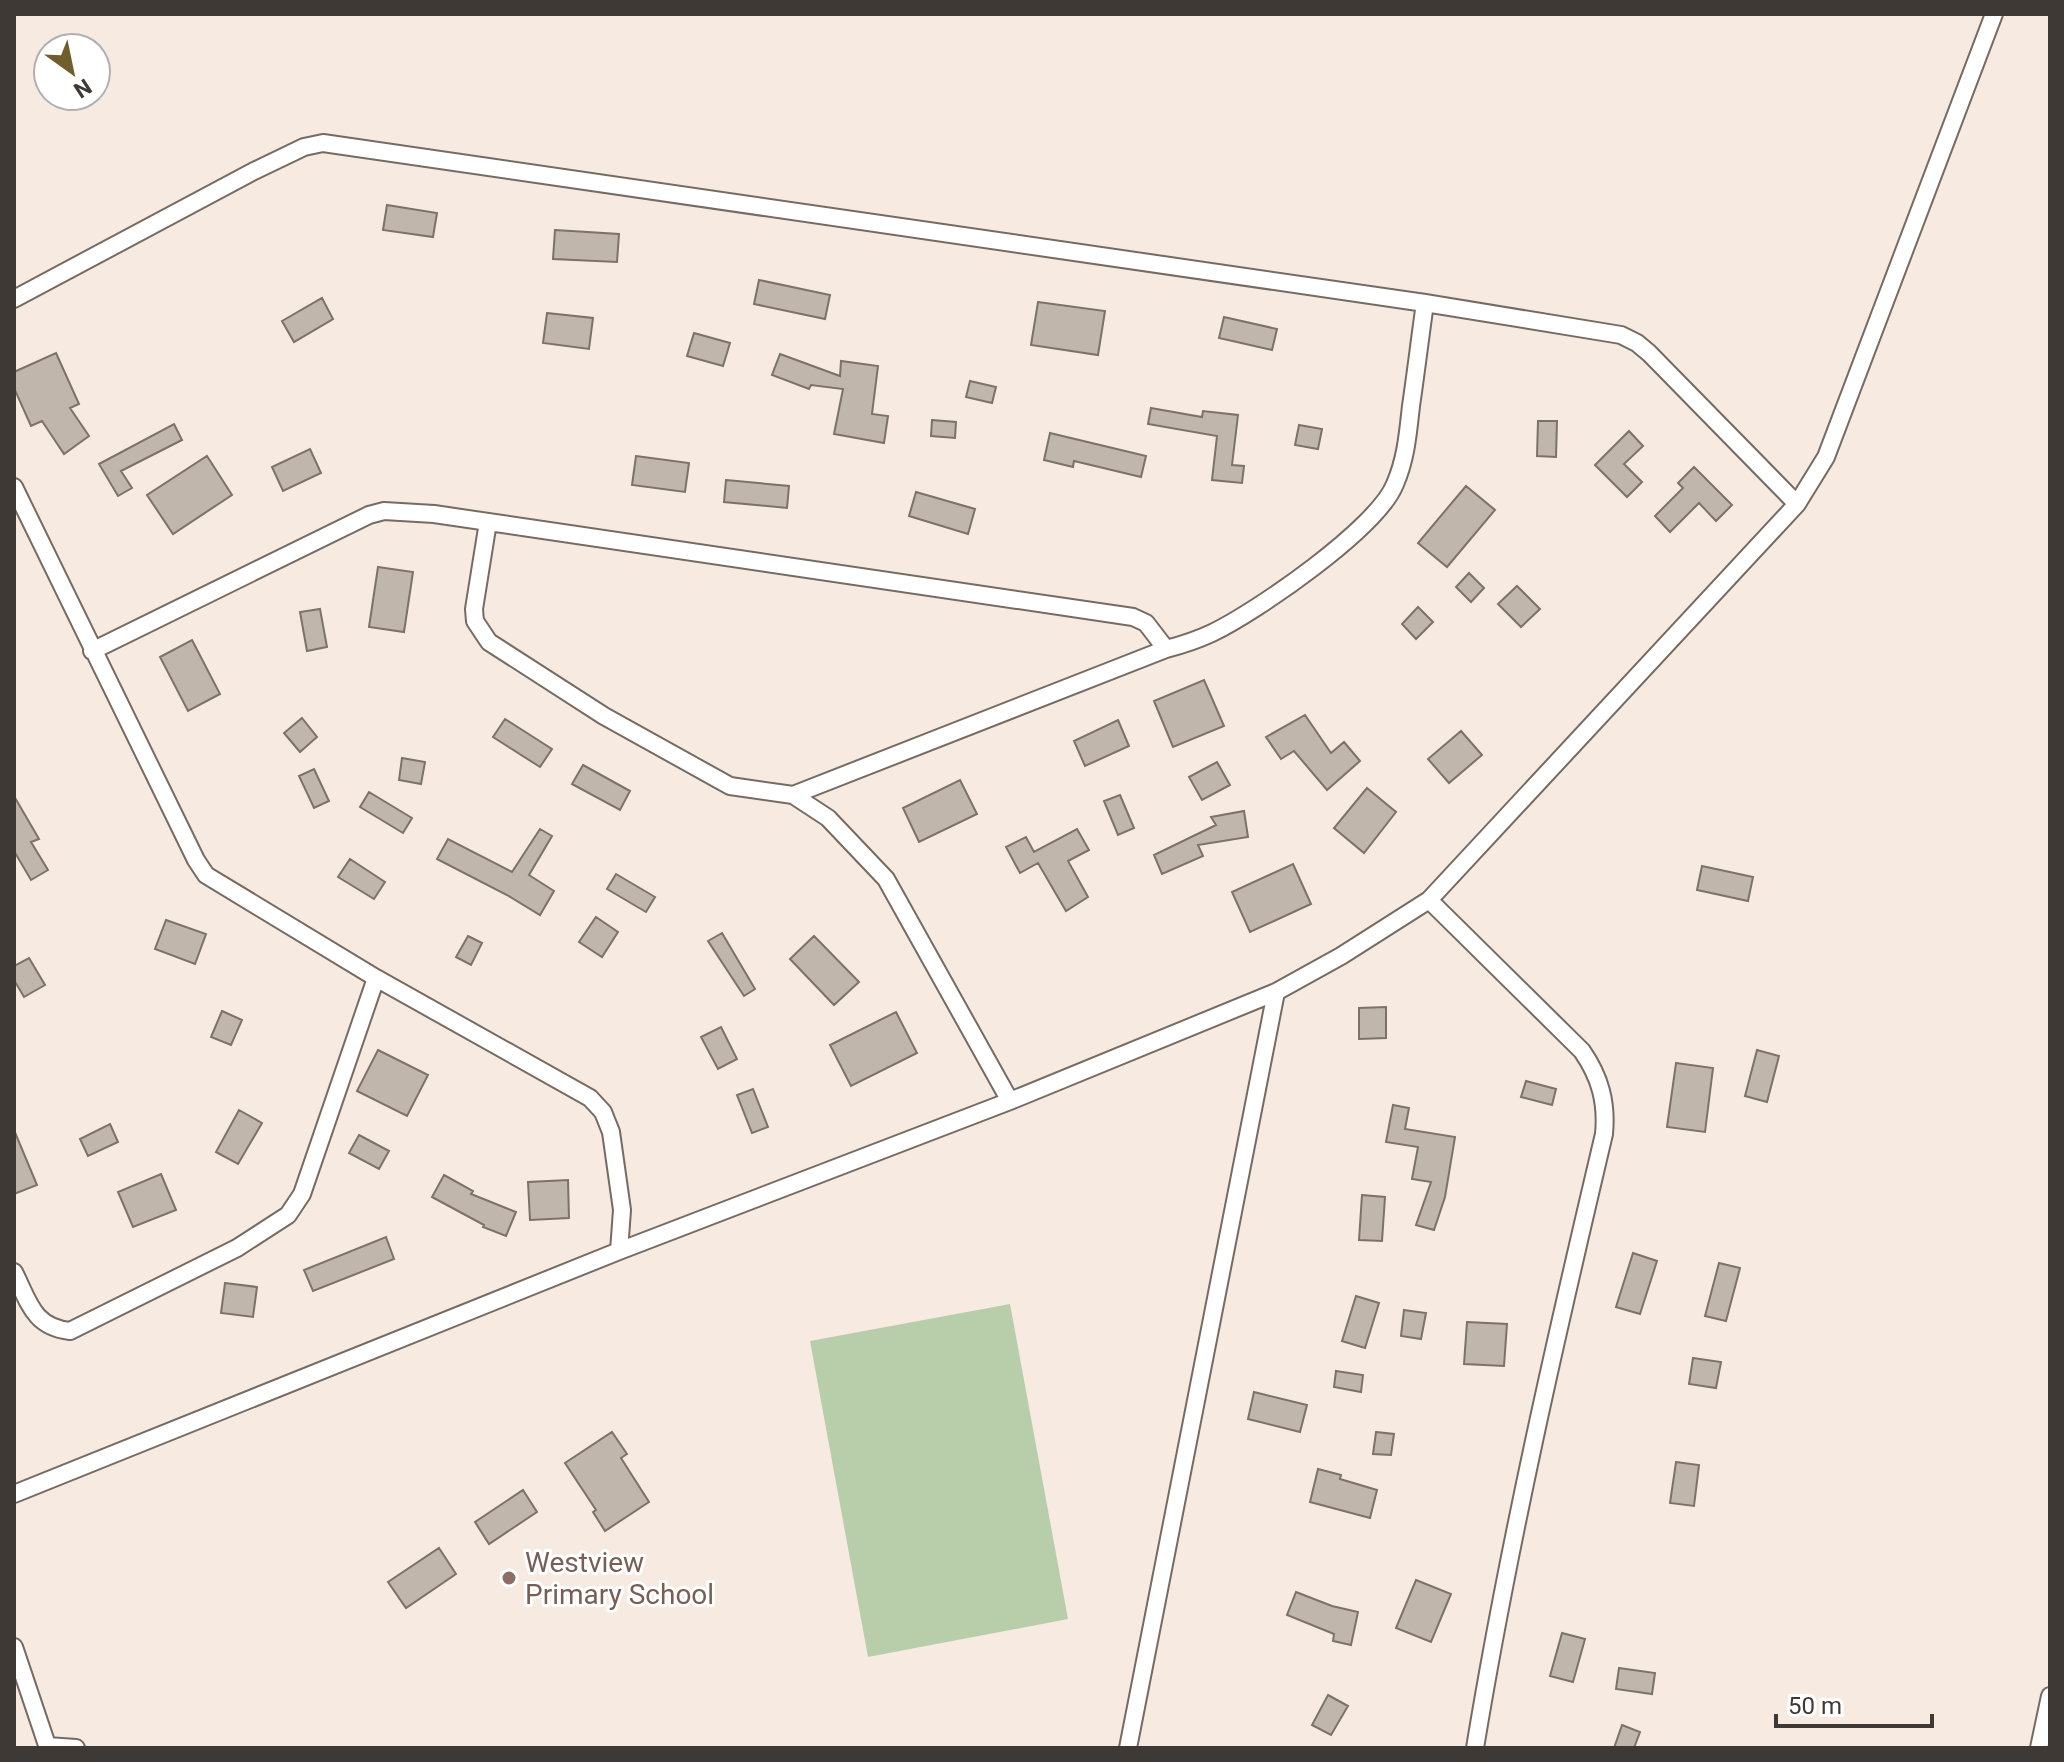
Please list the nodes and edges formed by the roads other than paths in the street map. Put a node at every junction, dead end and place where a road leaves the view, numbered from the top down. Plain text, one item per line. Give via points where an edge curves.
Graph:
1 (1994, 14) edge
2 (14, 299) edge
3 (1425, 303) junction
4 (14, 487) edge
5 (1797, 504) junction
6 (488, 522) junction
7 (1166, 649) junction
8 (92, 651) junction
9 (793, 795) junction
10 (1429, 900) junction
11 (376, 978) junction
12 (1276, 992) junction
13 (1010, 1101) junction
14 (619, 1251) junction
15 (14, 1272) edge
16 (14, 1494) edge
17 (14, 1647) edge
18 (2050, 1696) edge
19 (47, 1747) edge
20 (76, 1748) edge
21 (1128, 1748) edge
22 (1475, 1748) edge
23 (2039, 1748) edge

1 - 5 street via 1826,457
2 - 3 street via 263,166 323,143
3 - 5 street via 1621,335 1637,343
3 - 7 street via 1404,458 1382,508 1301,576 1215,632
4 - 8 street
5 - 10 street
6 - 7 street via 1133,617 1146,623
6 - 8 street via 407,511 369,515
6 - 9 street via 474,609 475,621 489,642 604,716 730,786
7 - 9 street
8 - 11 street via 206,875
9 - 13 street via 828,818 886,879
10 - 12 street
10 - 22 street via 1582,1051 1596,1072 1606,1114
11 - 14 street via 590,1098 603,1112 611,1132 622,1210
11 - 15 street via 302,1194 288,1215 237,1248 70,1331 41,1323
12 - 13 street
12 - 21 street
13 - 14 street
14 - 16 street
17 - 19 street
18 - 23 street
19 - 20 street

